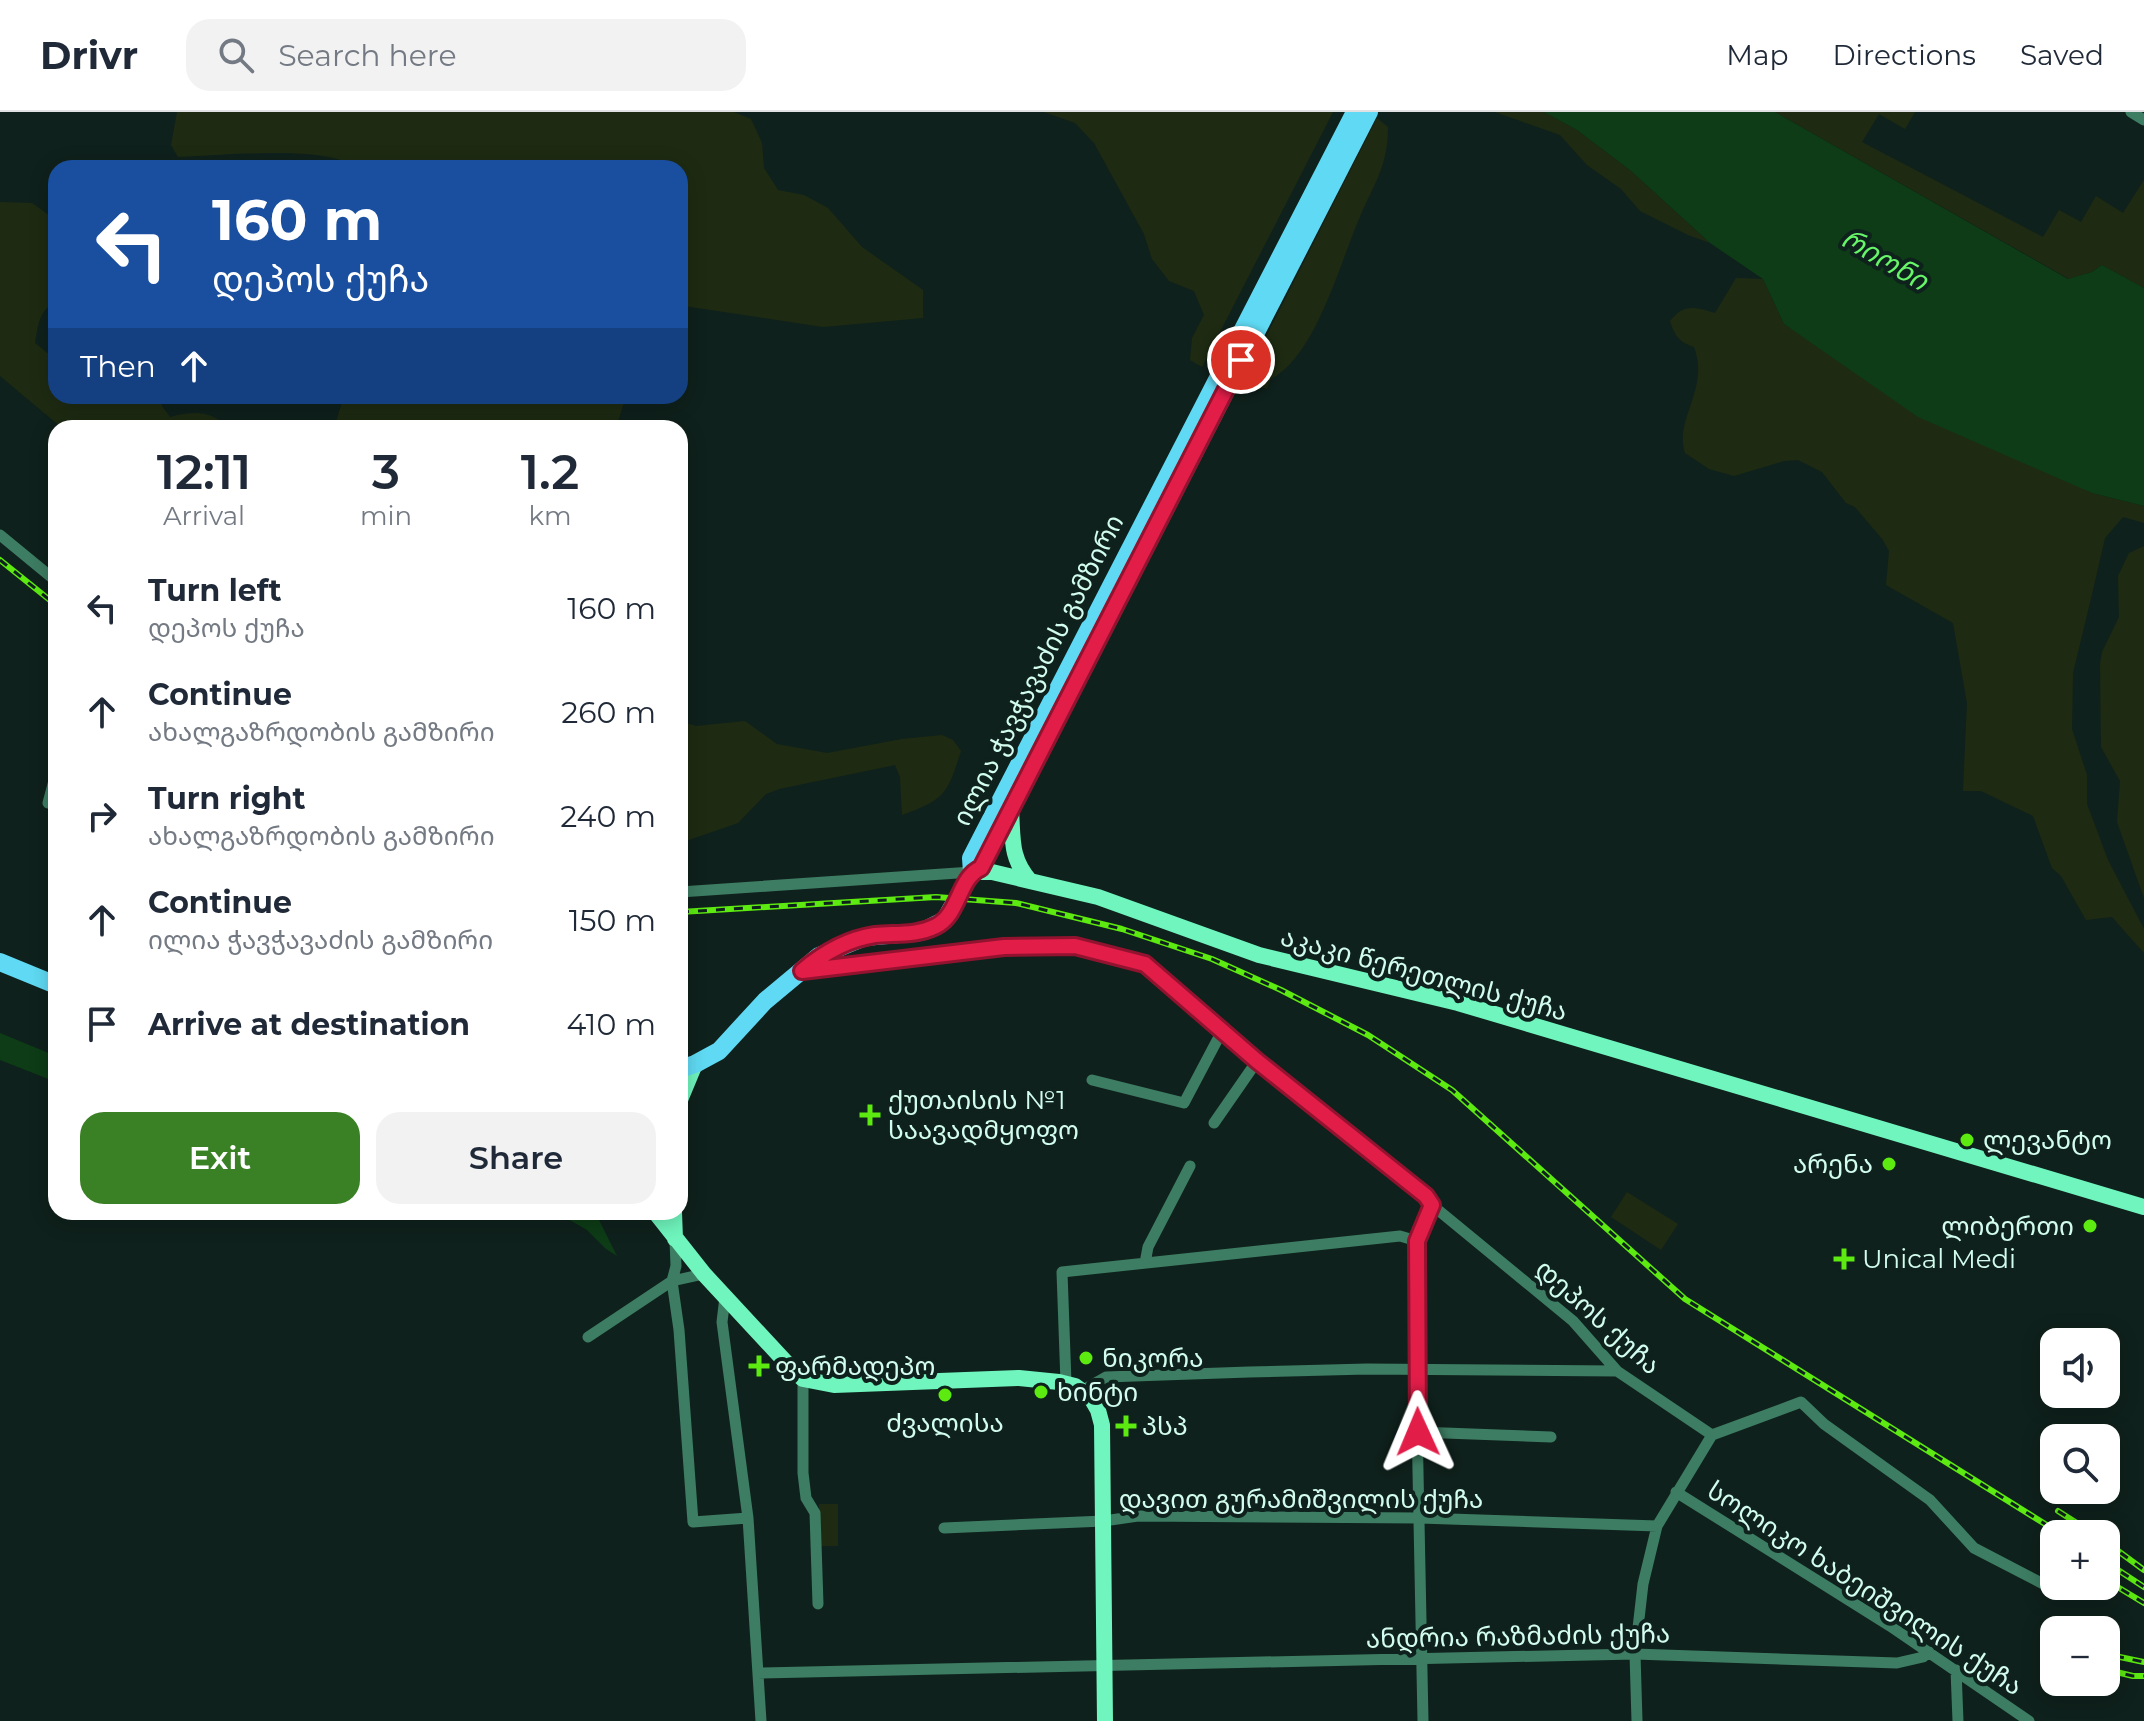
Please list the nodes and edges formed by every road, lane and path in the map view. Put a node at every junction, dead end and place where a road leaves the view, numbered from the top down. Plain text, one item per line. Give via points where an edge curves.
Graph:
1 (1355, 112) edge
2 (1369, 112) edge
3 (2131, 112) edge
4 (2144, 120) edge
5 (0, 535) edge
6 (48, 574) edge
7 (1049, 717) junction
8 (1011, 810) junction
9 (972, 872) junction
10 (1030, 881) junction
11 (688, 891) edge
12 (0, 962) edge
13 (802, 971) junction
14 (48, 982) edge
15 (1222, 1031) junction
16 (1257, 1061) junction
17 (688, 1066) edge
18 (1092, 1080) dead end
19 (1214, 1123) dead end
20 (1190, 1166) dead end
21 (1432, 1205) junction
22 (2144, 1207) edge
23 (661, 1220) edge
24 (674, 1220) edge
25 (675, 1240) junction
26 (1417, 1241) junction
27 (1145, 1263) junction
28 (704, 1274) junction
29 (672, 1281) junction
30 (725, 1297) junction
31 (588, 1337) dead end
32 (1416, 1371) junction
33 (1617, 1371) junction
34 (803, 1379) junction
35 (1066, 1383) junction
36 (1083, 1390) junction
37 (1418, 1432) junction
38 (1712, 1435) junction
39 (1551, 1437) dead end
40 (1676, 1492) junction
41 (748, 1518) junction
42 (1420, 1518) junction
43 (1104, 1521) junction
44 (1657, 1526) junction
45 (944, 1528) dead end
46 (2040, 1583) edge
47 (818, 1604) dead end
48 (1929, 1652) junction
49 (1635, 1654) junction
50 (1422, 1660) junction
51 (1105, 1665) junction
52 (1956, 1670) junction
53 (758, 1673) junction
54 (761, 1721) edge
55 (1105, 1721) edge
56 (1423, 1721) edge
57 (1637, 1721) edge
58 (1958, 1721) edge
59 (2029, 1721) edge

1 - 7 main road, ილია ჭავჭავაძის გამზირი
2 - 7 main road, ილია ჭავჭავაძის გამზირი
3 - 4 street
5 - 6 street
7 - 8 main road, ილია ჭავჭავაძის გამზირი
7 - 9 main road, ილია ჭავჭავაძის გამზირი via 971,858
8 - 9 main road, ილია ჭავჭავაძის გამზირი via 981,868
8 - 10 main road via 1014,855
9 - 10 main road, აკაკი წერეთლის ქუჩა
9 - 11 street, აკაკი წერეთლის ქუჩა
9 - 13 main road via 951,914 939,924 921,932 865,937 819,956
10 - 22 main road, აკაკი წერეთლის ქუჩა via 1098,897 1259,955 1458,1003
12 - 14 main road
13 - 15 street, დეპოს ქუჩა via 1004,947 1075,946 1145,964
13 - 17 main road via 765,1001 719,1051
15 - 16 street, დეპოს ქუჩა
15 - 18 street via 1184,1103
16 - 19 street
16 - 21 street, დეპოს ქუჩა
20 - 27 street via 1148,1247
21 - 26 street
21 - 33 street, დეპოს ქუჩა via 1573,1321
23 - 25 main road
24 - 25 main road
25 - 28 main road
25 - 29 street
26 - 27 street via 1400,1236
26 - 32 street
27 - 35 street via 1062,1272
28 - 29 street
28 - 30 main road
29 - 31 street
29 - 41 street via 693,1522
30 - 34 main road
30 - 41 street via 722,1322
32 - 33 street
32 - 36 street via 1106,1377
32 - 37 street
33 - 38 street, დეპოს ქუჩა
34 - 35 main road via 834,1385 1019,1378
34 - 47 street via 803,1473 806,1498 815,1513
35 - 36 main road
36 - 43 main road via 1102,1425
37 - 39 street
37 - 42 street
38 - 40 street
38 - 46 street via 1801,1402 1930,1500 1974,1548
40 - 44 street
40 - 48 street, სოლიკო ხაბეიშვილის ქუჩა
41 - 53 street
42 - 43 street, დავით გურამიშვილის ქუჩა via 1138,1516
42 - 44 street, დავით გურამიშვილის ქუჩა
42 - 50 street
43 - 45 street, დავით გურამიშვილის ქუჩა
43 - 51 main road
44 - 49 street
48 - 49 street, ანდრია რაზმაძის ქუჩა via 1897,1663
48 - 52 street, სოლიკო ხაბეიშვილის ქუჩა
49 - 50 street, ანდრია რაზმაძის ქუჩა
49 - 57 street
50 - 51 street, ანდრია რაზმაძის ქუჩა
50 - 56 street
51 - 53 street, ანდრია რაზმაძის ქუჩა
51 - 55 main road
52 - 58 street
52 - 59 street, სოლიკო ხაბეიშვილის ქუჩა
53 - 54 street

